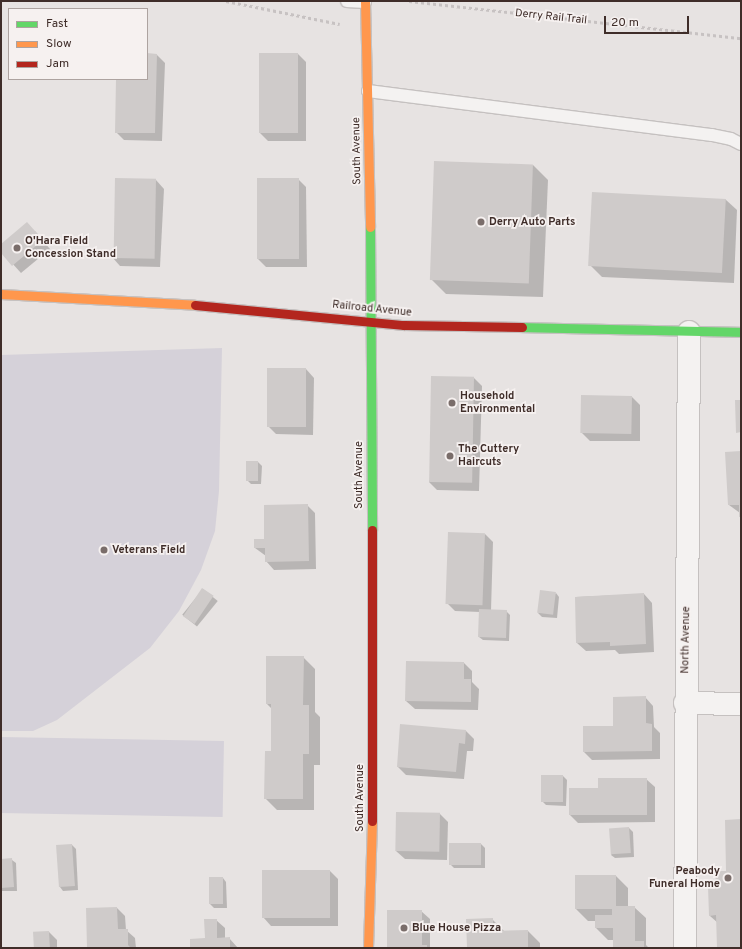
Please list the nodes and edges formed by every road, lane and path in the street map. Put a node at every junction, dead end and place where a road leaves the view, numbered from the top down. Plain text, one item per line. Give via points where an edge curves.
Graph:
1 (226, 1) edge
2 (347, 1) edge
3 (365, 1) edge
4 (408, 1) edge
5 (344, 25) dead end
6 (741, 38) edge
7 (368, 91) junction
8 (741, 144) edge
9 (1, 294) edge
10 (372, 321) junction
11 (689, 332) junction
12 (741, 332) edge
13 (685, 703) junction
14 (741, 704) edge
15 (368, 948) edge
16 (685, 948) edge

1 - 5 path
2 - 3 lane
3 - 7 street, South Avenue
4 - 6 path, Derry Rail Trail
7 - 8 lane via 712,135
7 - 10 street, South Avenue
9 - 10 street, Railroad Avenue via 199,305
10 - 11 street, Railroad Avenue via 404,325
10 - 15 street, South Avenue via 372,830
11 - 12 street, Railroad Avenue
11 - 13 street, North Avenue
13 - 14 street
13 - 16 street, North Avenue

